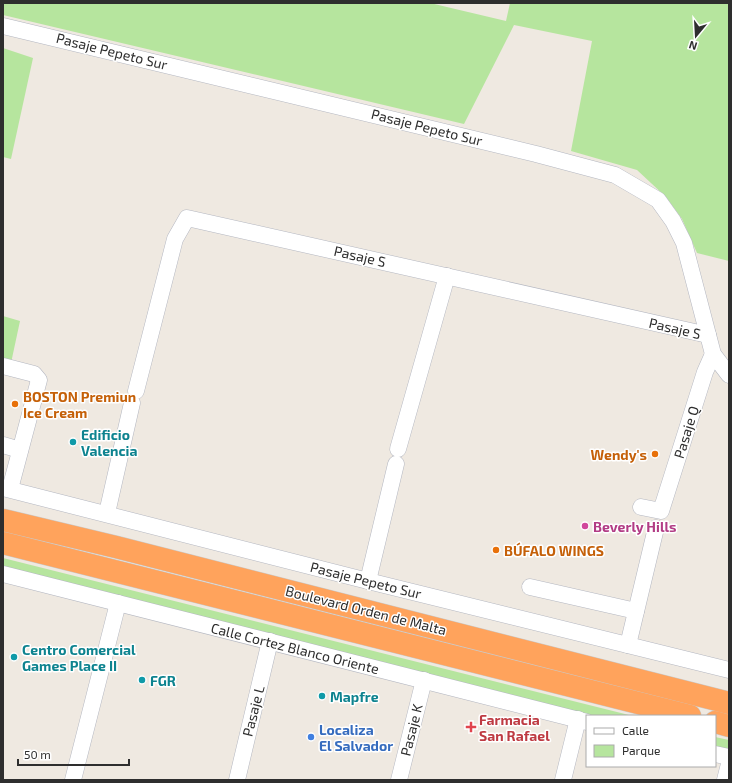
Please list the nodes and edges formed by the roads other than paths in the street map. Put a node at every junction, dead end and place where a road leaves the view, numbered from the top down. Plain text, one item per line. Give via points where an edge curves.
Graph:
1 (3, 26) edge
2 (447, 276) junction
3 (708, 335) junction
4 (713, 354) junction
5 (3, 366) edge
6 (729, 375) edge
7 (3, 445) edge
8 (20, 450) junction
9 (6, 489) edge
10 (641, 507) dead end
11 (107, 513) junction
12 (3, 520) edge
13 (656, 528) dead end
14 (3, 543) edge
15 (3, 574) edge
16 (368, 581) junction
17 (530, 587) dead end
18 (118, 603) junction
19 (636, 611) junction
20 (270, 641) junction
21 (628, 645) junction
22 (729, 670) edge
23 (424, 680) junction
24 (729, 703) edge
25 (686, 715) edge
26 (582, 720) edge
27 (716, 722) edge
28 (729, 726) edge
29 (716, 754) edge
30 (729, 757) edge
31 (729, 764) edge
32 (73, 780) edge
33 (236, 780) edge
34 (399, 780) edge
35 (563, 780) edge
36 (725, 780) edge

1 - 3 street, Pasaje Pepeto Sur via 615,175 658,200 673,222 684,243
2 - 3 street, Pasaje S
2 - 11 street, Pasaje S via 187,218 175,239
2 - 16 street via 397,456
3 - 4 street, Pasaje Pepeto Sur
4 - 6 street, Pasaje Pepeto Sur
4 - 10 street, Pasaje Q via 705,372 667,512
5 - 8 street via 34,374 39,380
7 - 8 street
8 - 9 street
9 - 11 street, Pasaje Pepeto Sur
11 - 16 street, Pasaje Pepeto Sur
12 - 24 highway, Boulevard Orden de Malta
13 - 19 street
14 - 25 highway, Boulevard Orden de Malta
15 - 18 street, Calle Cortez Blanco Oriente
16 - 21 street, Pasaje Pepeto Sur
17 - 19 street
18 - 20 street, Calle Cortez Blanco Oriente
18 - 32 street
19 - 21 street
20 - 23 street, Calle Cortez Blanco Oriente
20 - 33 street, Pasaje L
21 - 22 street, Pasaje Pepeto Sur
23 - 26 street, Calle Cortez Blanco Oriente
23 - 34 street, Pasaje K
26 - 35 street
27 - 28 highway
29 - 30 street
31 - 36 street

